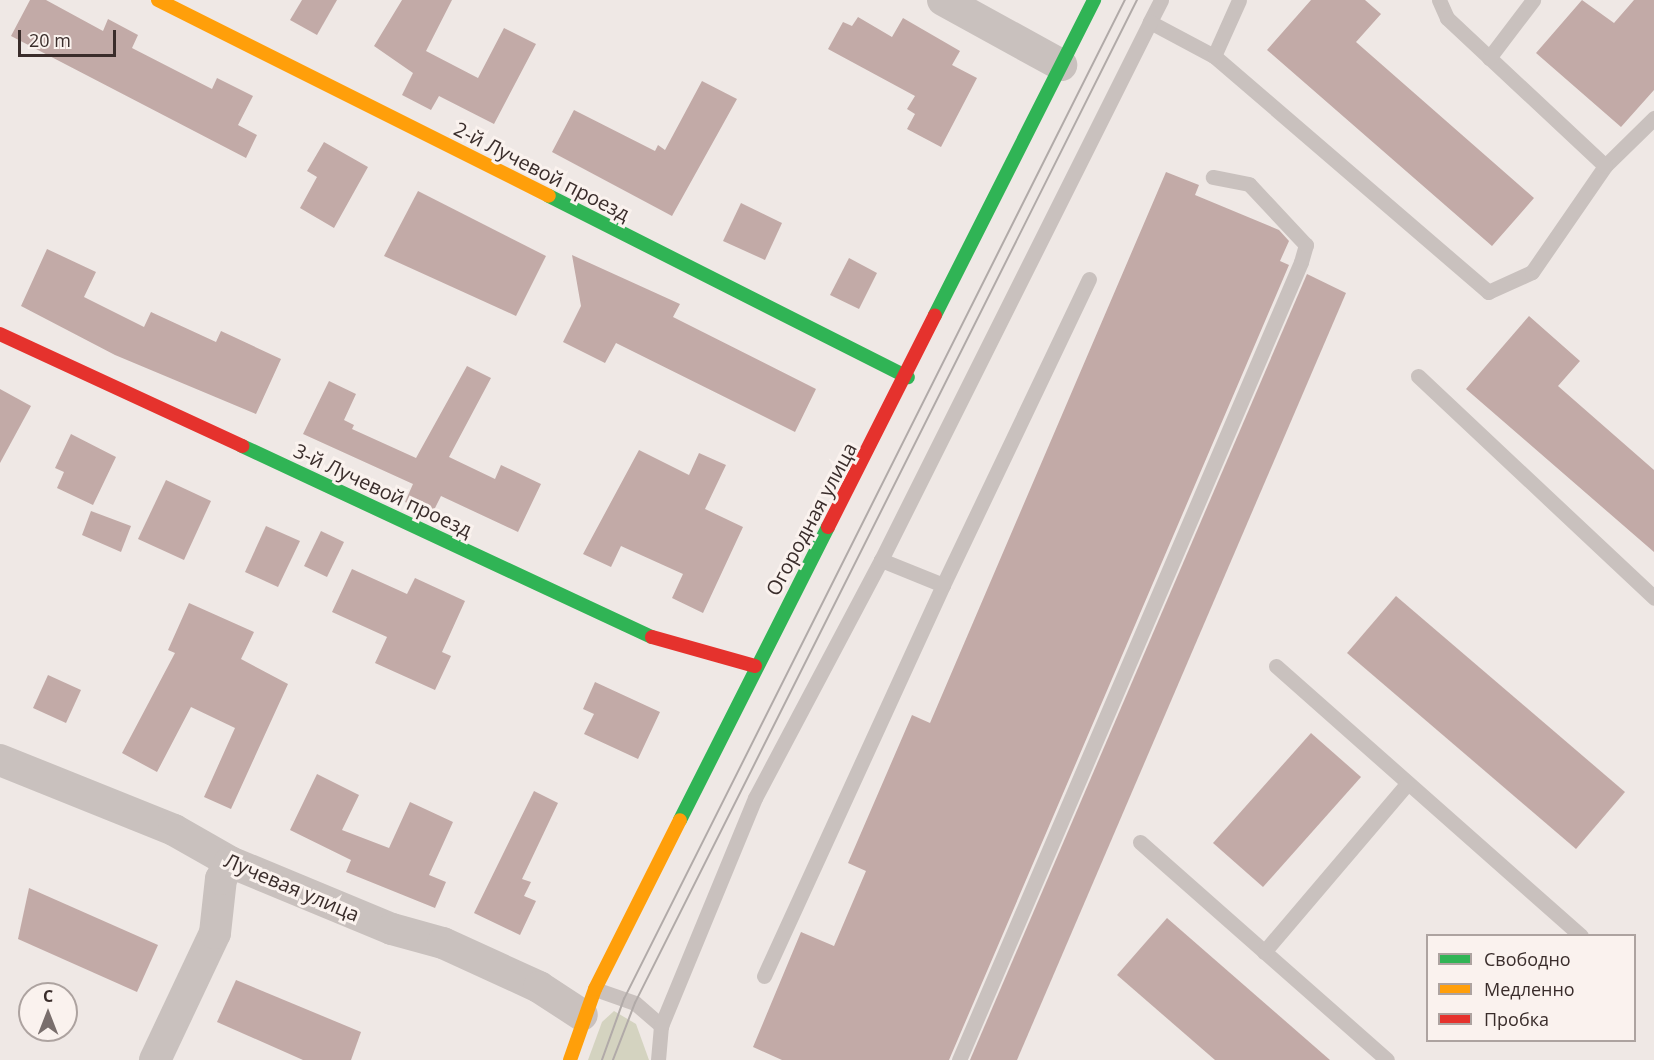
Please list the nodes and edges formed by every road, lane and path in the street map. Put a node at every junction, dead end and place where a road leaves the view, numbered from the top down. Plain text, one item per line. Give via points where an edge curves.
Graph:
1 (158, 0) edge
2 (943, 0) edge
3 (1094, 0) edge
4 (1161, 0) edge
5 (1239, 0) edge
6 (1439, 0) edge
7 (1533, 0) edge
8 (1150, 22) junction
9 (1214, 56) junction
10 (1489, 58) junction
11 (1061, 65) junction
12 (1654, 118) edge
13 (1605, 166) junction
14 (1213, 177) dead end
15 (1089, 279) dead end
16 (0, 334) edge
17 (1418, 376) dead end
18 (908, 377) junction
19 (881, 560) junction
20 (943, 585) junction
21 (1654, 598) edge
22 (755, 666) junction
23 (1275, 666) dead end
24 (0, 760) edge
25 (1407, 784) junction
26 (1140, 842) dead end
27 (230, 862) junction
28 (1579, 934) edge
29 (1264, 952) junction
30 (764, 976) dead end
31 (589, 1002) junction
32 (661, 1026) junction
33 (155, 1060) edge
34 (570, 1060) edge
35 (659, 1060) edge
36 (959, 1060) edge
37 (1387, 1060) edge

1 - 18 street, 2-й Лучевой проезд
2 - 11 street
3 - 11 street, Огородная улица
4 - 8 lane
5 - 9 lane
6 - 10 lane via 1447,18
7 - 10 lane
8 - 9 lane
8 - 19 lane
9 - 13 lane via 1488,292 1532,272
10 - 13 lane
11 - 18 street, Огородная улица
12 - 13 lane
14 - 36 lane via 1249,184 1306,245
15 - 20 lane
16 - 22 street, 3-й Лучевой проезд via 661,640
17 - 21 lane
18 - 22 street, Огородная улица
19 - 20 lane
19 - 32 lane via 755,798
20 - 30 lane
22 - 31 street, Огородная улица
23 - 25 lane
24 - 27 street, Лучевая улица via 174,830
25 - 28 lane
25 - 29 lane
26 - 29 lane
27 - 31 street, Лучевая улица via 392,929 443,943 539,987
27 - 33 street via 221,879 215,933
29 - 37 lane
31 - 32 lane via 634,1003
31 - 34 street, Огородная улица
32 - 35 lane

